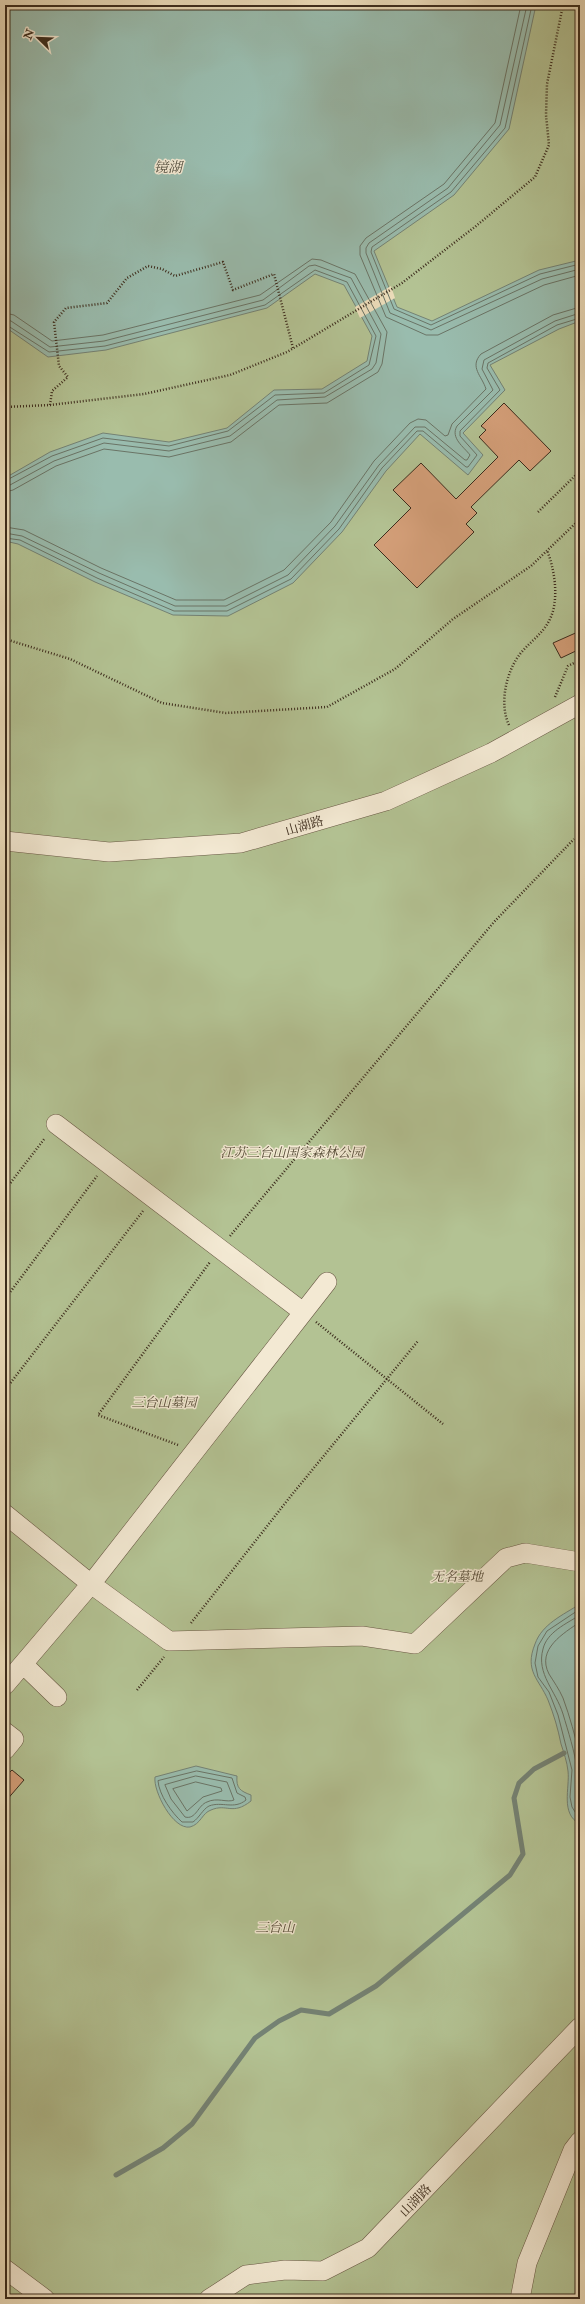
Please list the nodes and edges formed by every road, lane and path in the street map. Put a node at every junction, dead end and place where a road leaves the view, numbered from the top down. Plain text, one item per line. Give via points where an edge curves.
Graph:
1 (563, 5) edge
2 (293, 348) junction
3 (50, 406) junction
4 (5, 408) edge
5 (580, 471) edge
6 (538, 512) dead end
7 (580, 519) edge
8 (547, 550) junction
9 (5, 639) edge
10 (580, 660) edge
11 (580, 704) edge
12 (544, 724) junction
13 (515, 740) junction
14 (574, 839) dead end
15 (5, 841) edge
16 (56, 1124) joint
17 (107, 1162) junction
18 (5, 1190) edge
19 (153, 1197) junction
20 (220, 1249) junction
21 (327, 1282) dead end
22 (5, 1299) edge
23 (303, 1312) junction
24 (418, 1341) dead end
25 (387, 1379) junction
26 (5, 1390) edge
27 (443, 1424) dead end
28 (194, 1451) junction
29 (5, 1514) edge
30 (580, 1562) edge
31 (91, 1584) junction
32 (177, 1641) junction
33 (23, 1664) junction
34 (5, 1685) edge
35 (137, 1690) dead end
36 (57, 1697) dead end
37 (5, 1732) edge
38 (5, 1750) edge
39 (580, 2027) edge
40 (580, 2141) edge
41 (5, 2269) edge
42 (45, 2299) edge
43 (209, 2299) edge
44 (520, 2299) edge

1 - 2 path via 546,84 549,145 534,177 402,283
2 - 3 path via 230,375 144,394
2 - 3 path via 274,274 233,290 223,262 175,276 162,269 148,266 127,278 107,303 66,308 54,322 59,366 68,377 52,391
3 - 4 path
5 - 6 path
7 - 8 path
8 - 9 path via 531,566 453,619 395,669 328,707 226,713 162,703 70,659
8 - 13 path via 553,566 553,611 541,634 519,655 506,682 506,719
10 - 12 path via 568,666
11 - 12 street, 山湖路
12 - 13 street, 山湖路
13 - 15 street, 山湖路 via 386,801 241,843 109,852
14 - 20 path via 494,922
16 - 17 street
16 - 18 path
17 - 19 street
17 - 22 path
19 - 20 street
19 - 26 path
20 - 23 street
20 - 28 path via 98,1415
21 - 23 street
23 - 25 path
23 - 28 street
24 - 25 path
25 - 27 path
25 - 32 path
28 - 31 street
29 - 31 street
30 - 32 street via 525,1553 506,1558 415,1644 362,1636
31 - 32 street via 169,1642
31 - 33 street
32 - 35 path
33 - 34 street
33 - 36 street
37 - 38 street via 14,1739
39 - 43 street, 山湖路 via 368,2248 323,2270 285,2270 246,2275
40 - 44 street via 573,2150 527,2263
41 - 42 street

